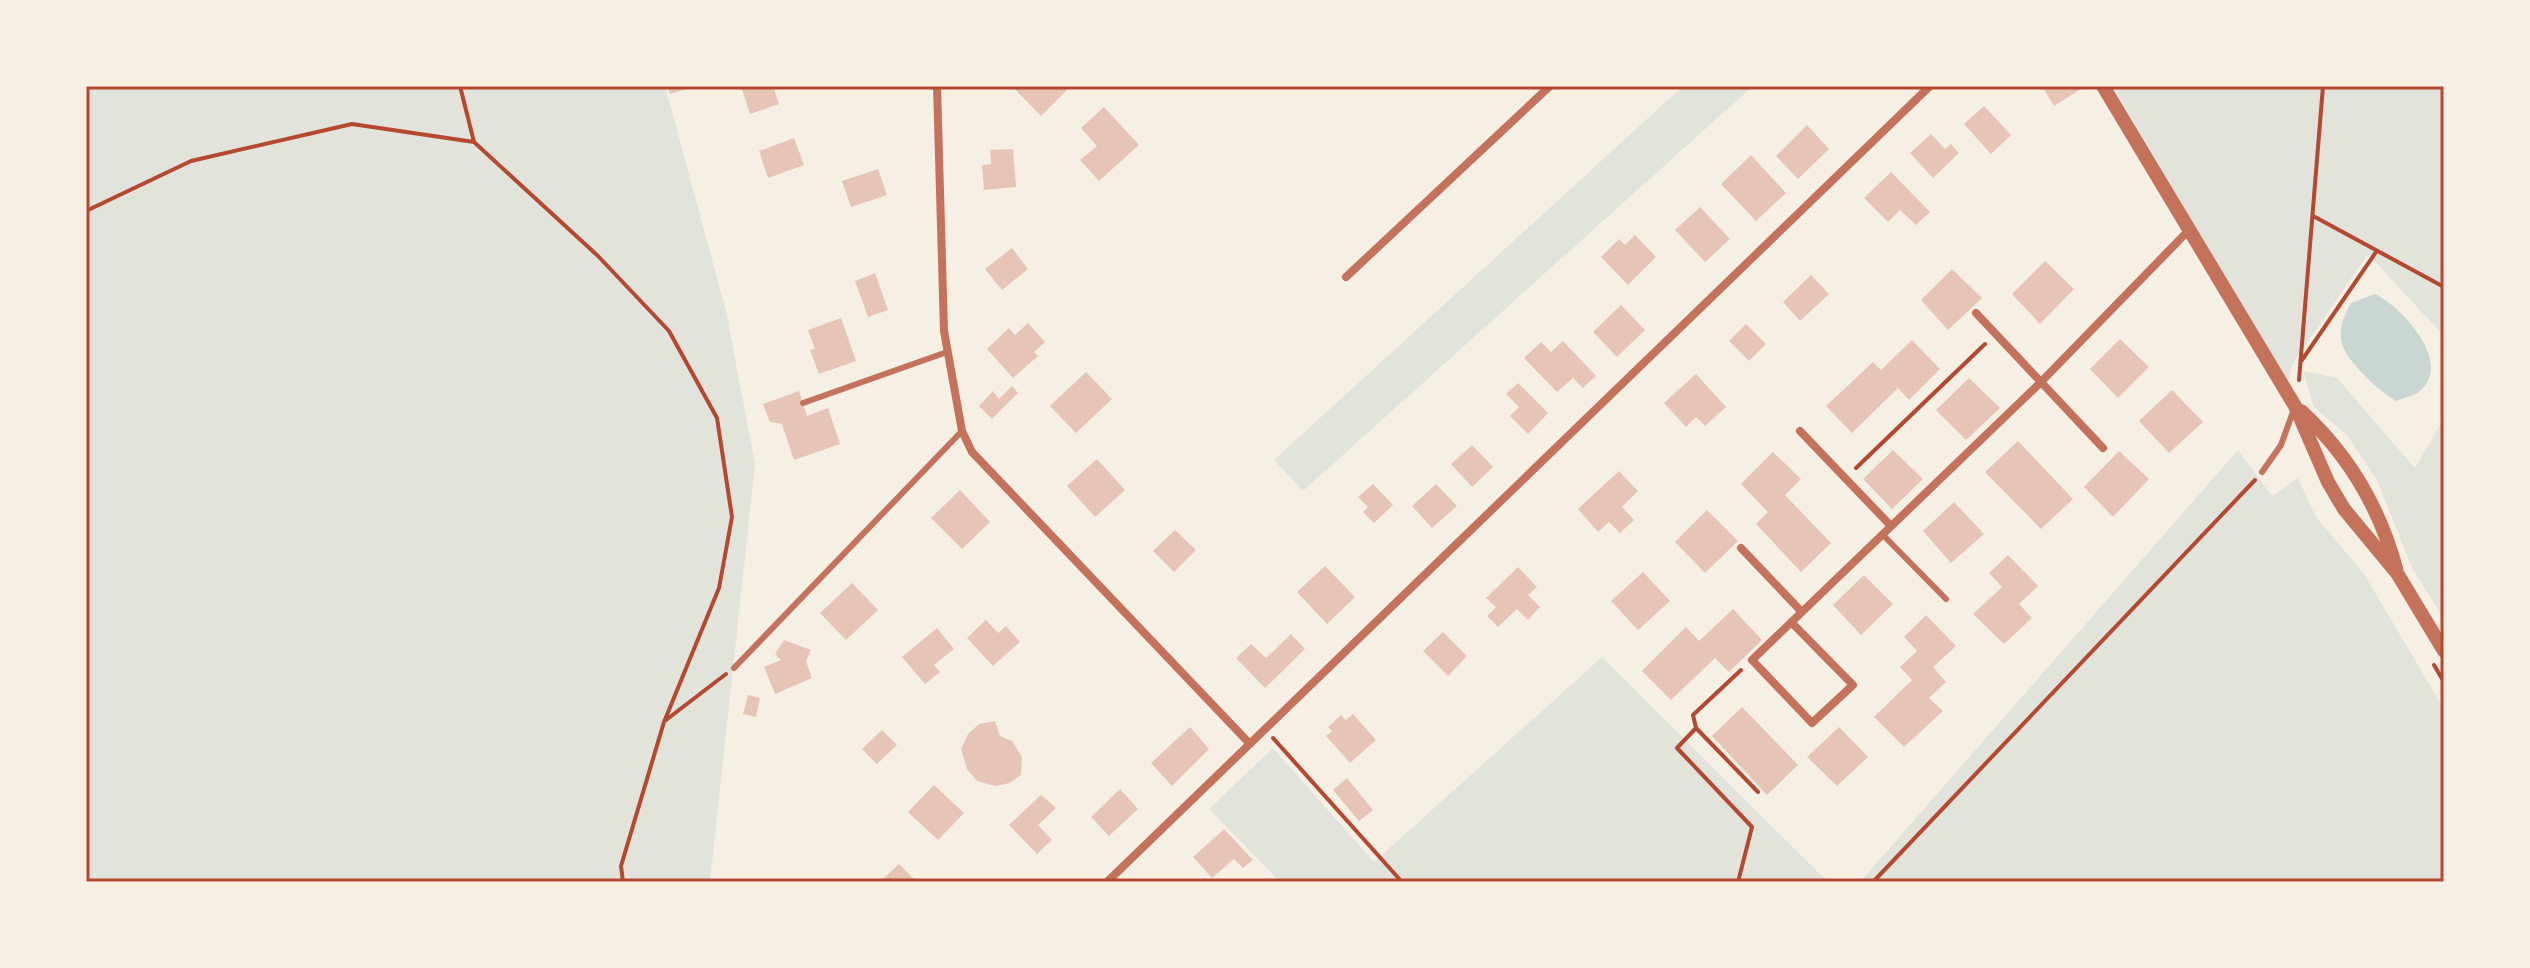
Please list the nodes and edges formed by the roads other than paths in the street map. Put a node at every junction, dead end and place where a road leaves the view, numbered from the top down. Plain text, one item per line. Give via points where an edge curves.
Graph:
1 (947, 86) edge
2 (1550, 86) edge
3 (1930, 86) edge
4 (2103, 86) edge
5 (938, 90) edge
6 (2189, 230) junction
7 (1346, 277) dead end
8 (1976, 313) dead end
9 (947, 352) junction
10 (2040, 383) junction
11 (803, 403) dead end
12 (2295, 406) junction
13 (962, 431) junction
14 (1800, 431) dead end
15 (2103, 448) dead end
16 (2262, 472) road end
17 (1891, 526) junction
18 (1882, 534) junction
19 (1741, 548) dead end
20 (2397, 573) junction
21 (1946, 599) dead end
22 (1800, 610) junction
23 (1791, 622) junction
24 (2444, 651) edge
25 (734, 668) road end
26 (1250, 744) junction
27 (1107, 882) edge

1 - 5 street
2 - 7 street
3 - 26 street
4 - 6 street
5 - 9 street
6 - 10 street
6 - 12 street
8 - 10 street
9 - 11 lane
9 - 13 street
10 - 15 street
10 - 17 street
12 - 16 lane via 2281,445
12 - 20 street via 2344,509
12 - 20 street via 2354,468 2388,538
13 - 25 lane
13 - 26 street via 972,452
14 - 17 street
17 - 18 street
18 - 21 lane
18 - 22 street
19 - 22 street
20 - 24 street
22 - 23 street
23 - 23 street via 1853,685 1812,723 1752,660
26 - 27 street

